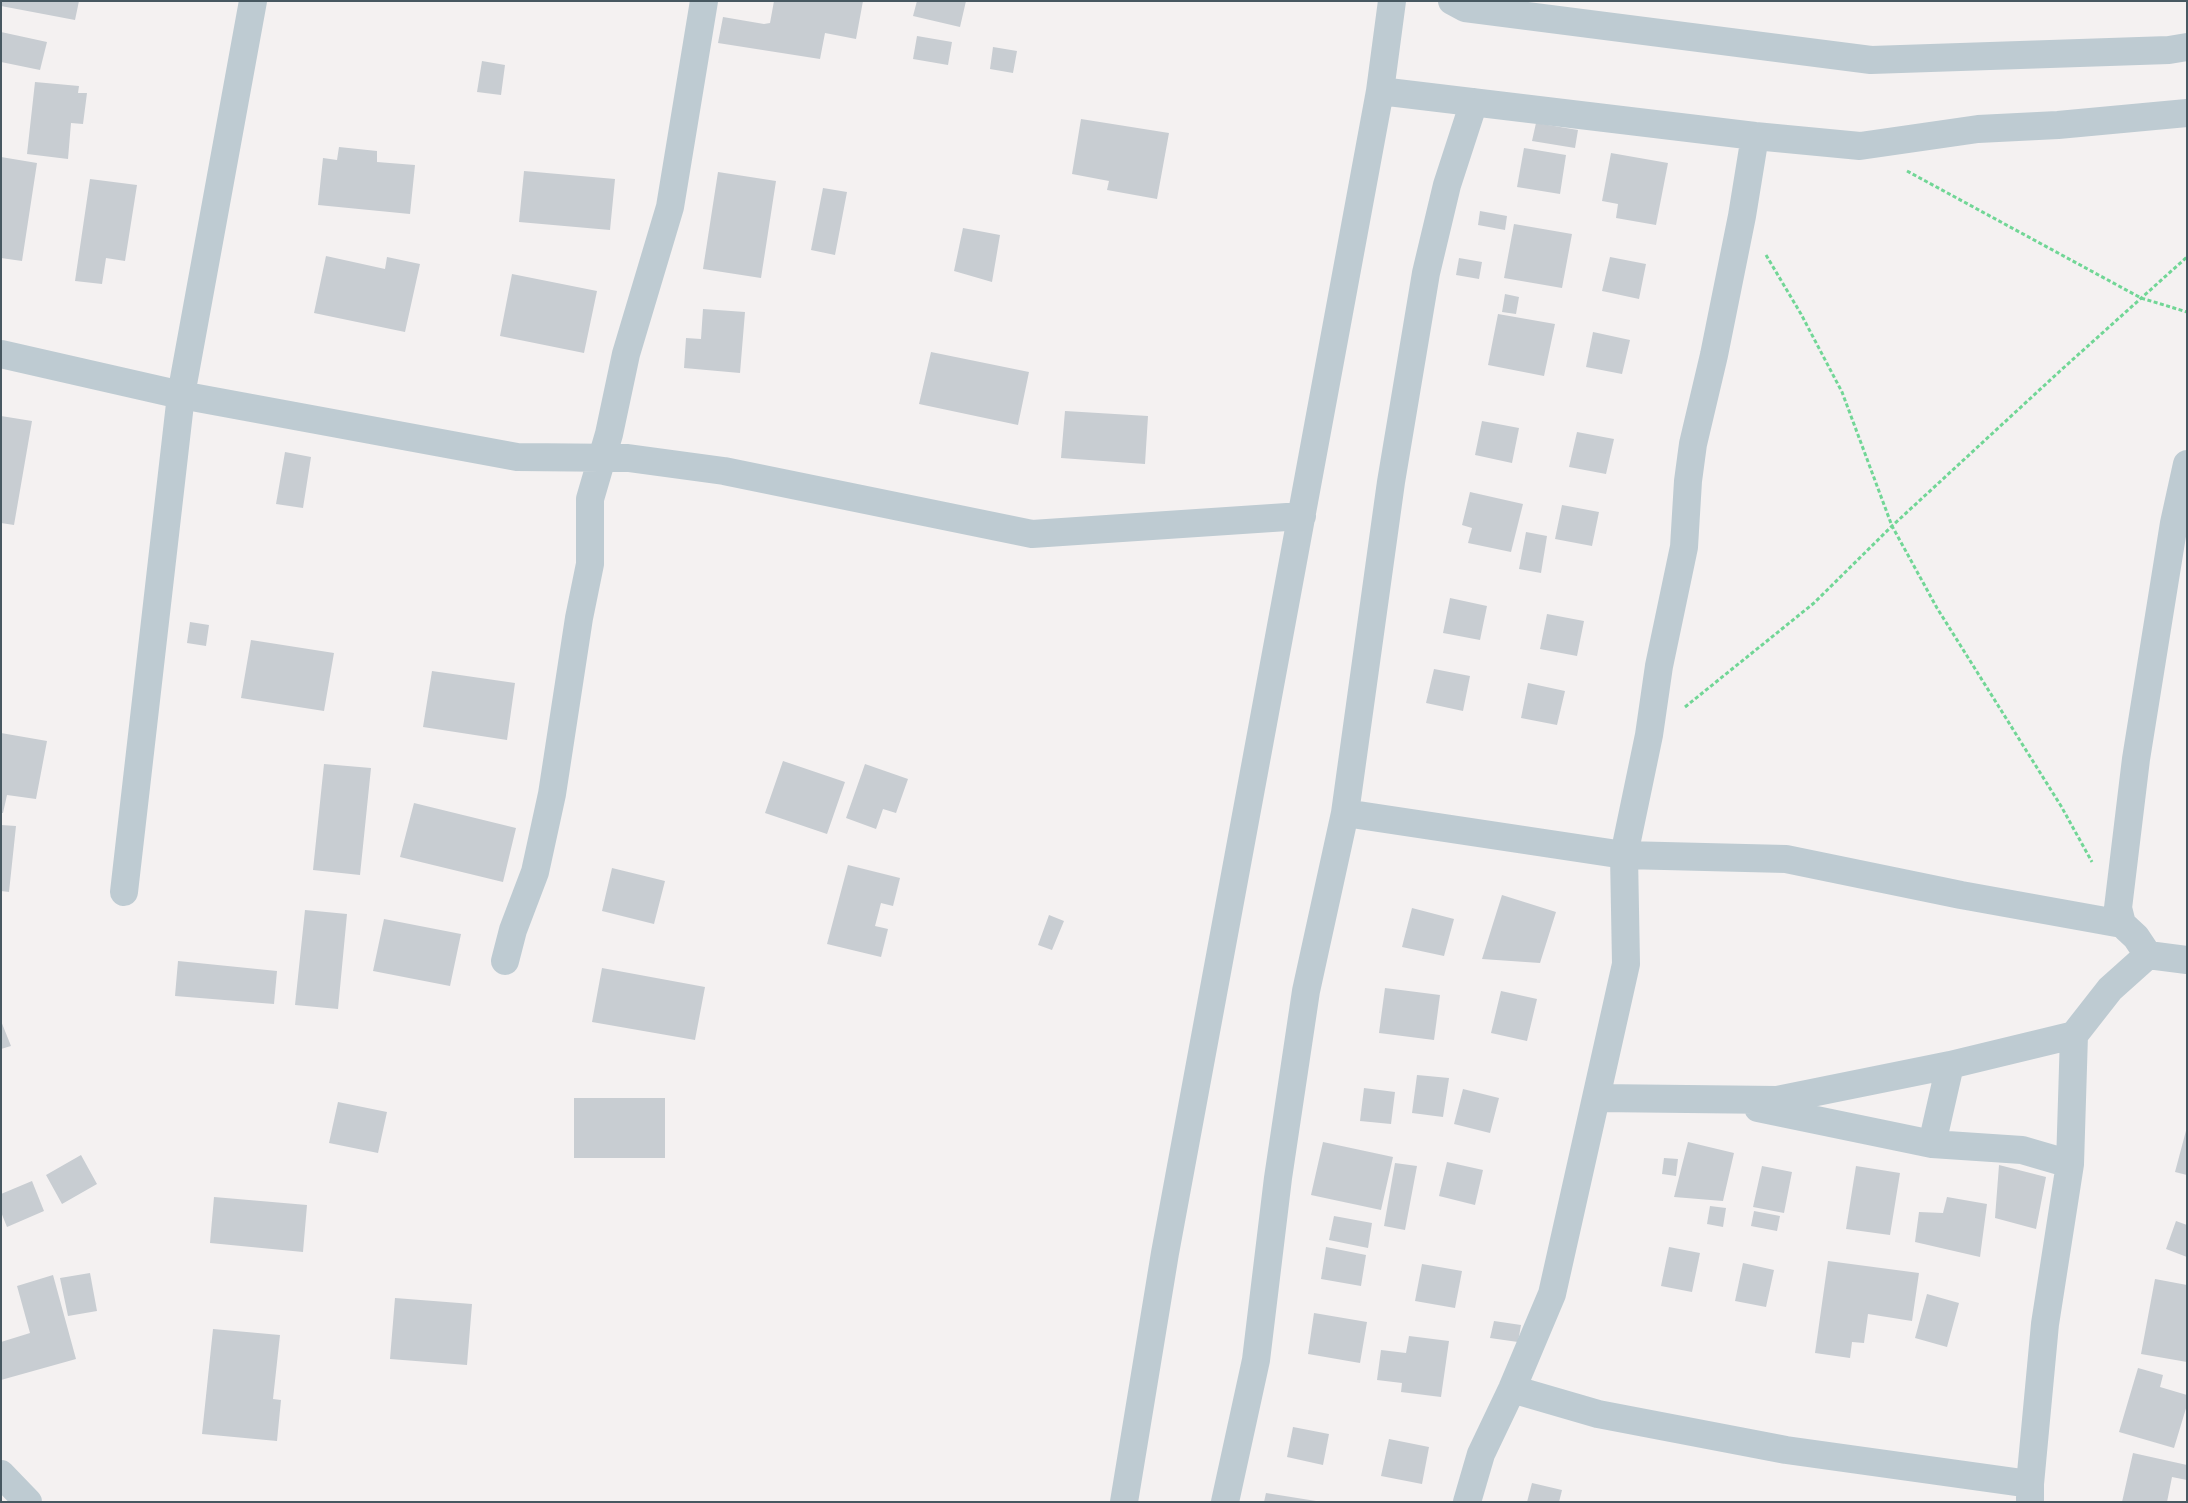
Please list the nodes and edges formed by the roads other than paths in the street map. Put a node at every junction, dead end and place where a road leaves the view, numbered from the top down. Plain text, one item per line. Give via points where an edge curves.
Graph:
1 (253, 1) edge
2 (704, 1) edge
3 (1392, 1) edge
4 (1452, 1) edge
5 (2187, 46) edge
6 (1380, 91) junction
7 (1474, 102) junction
8 (2187, 113) edge
9 (1755, 136) junction
10 (1, 354) edge
11 (182, 395) junction
12 (602, 458) junction
13 (2187, 464) edge
14 (1302, 516) junction
15 (1345, 813) junction
16 (1624, 855) junction
17 (124, 892) dead end
18 (2122, 924) junction
19 (2148, 955) junction
20 (2187, 960) edge
21 (506, 961) dead end
22 (2074, 1035) junction
23 (1950, 1065) junction
24 (1597, 1098) junction
25 (1718, 1099) junction
26 (1932, 1144) junction
27 (2070, 1164) junction
28 (1512, 1389) junction
29 (1, 1474) edge
30 (2030, 1493) edge
31 (28, 1502) edge
32 (1124, 1502) edge
33 (1225, 1502) edge
34 (1467, 1502) edge

1 - 11 street
2 - 12 street via 670,207 626,354
3 - 6 street
4 - 5 street via 1465,8 1871,60 2169,50
6 - 7 street
6 - 14 street
7 - 9 street
7 - 15 street via 1447,185 1426,273 1391,482
8 - 9 street via 1978,129 1860,146
9 - 16 street via 1742,216 1693,444 1684,547
10 - 11 street
11 - 12 street via 517,457
11 - 17 street
12 - 14 street via 628,458 724,471 1032,534
12 - 21 street via 590,499 590,564 552,794 536,872 513,930
13 - 18 street via 2174,524 2136,759 2118,908
14 - 32 street via 1165,1253
15 - 16 street
15 - 33 street via 1306,991 1278,1178 1256,1360
16 - 18 street via 1786,859
16 - 24 street via 1626,964
18 - 19 street
19 - 20 street
19 - 22 street via 2110,989
22 - 23 street
22 - 27 street
23 - 25 street via 1777,1100
23 - 26 street
24 - 25 street
24 - 28 street via 1552,1294
25 - 26 street
26 - 27 street via 2022,1150
27 - 30 street via 2045,1324
28 - 30 street via 1598,1414
28 - 34 street via 1480,1454
29 - 31 street

